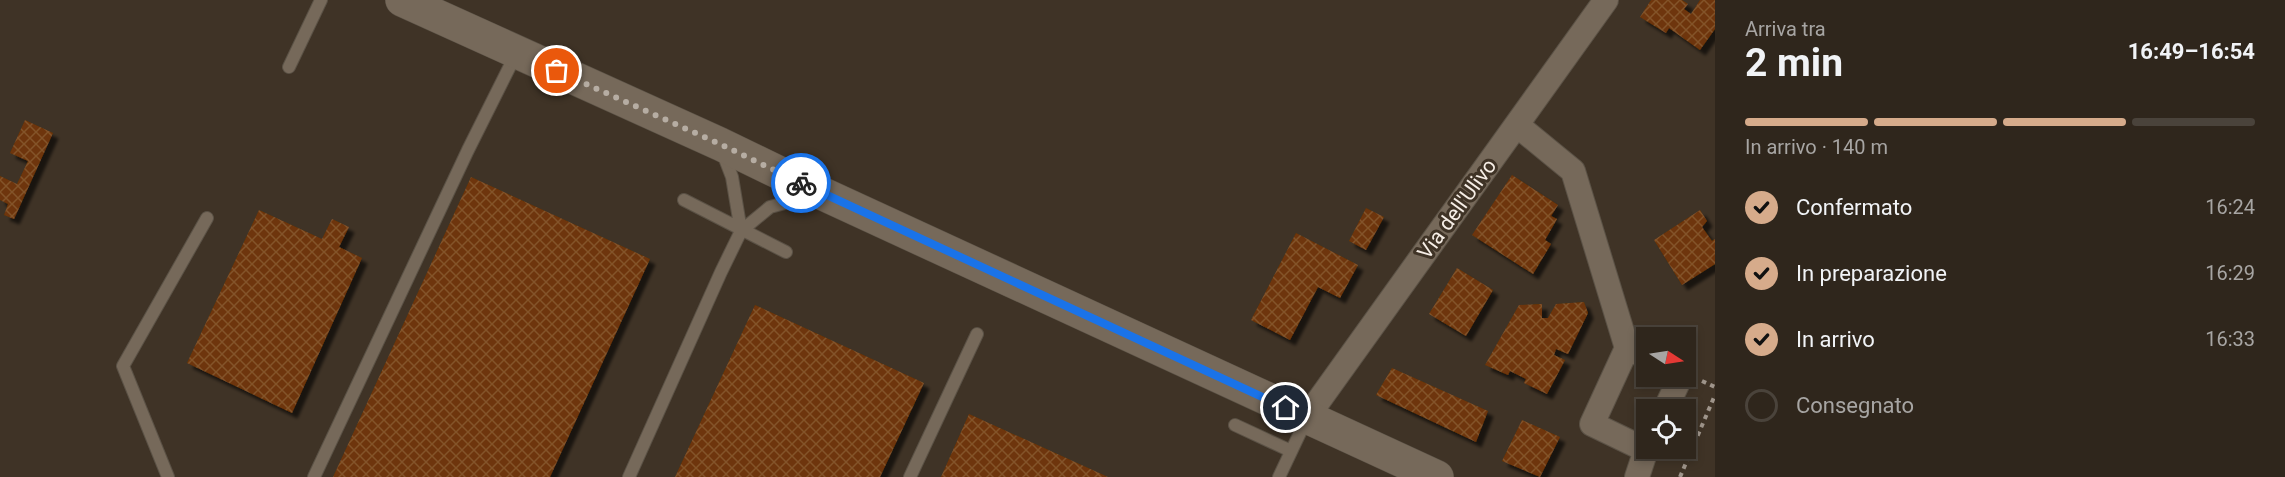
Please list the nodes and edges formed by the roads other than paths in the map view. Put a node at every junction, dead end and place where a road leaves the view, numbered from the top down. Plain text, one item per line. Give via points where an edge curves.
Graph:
1 (321, 0) edge
2 (402, 0) edge
3 (1606, 0) edge
4 (516, 53) junction
5 (289, 67) dead end
6 (1516, 125) junction
7 (720, 144) junction
8 (821, 193) junction
9 (684, 200) dead end
10 (207, 218) dead end
11 (741, 231) junction
12 (786, 252) dead end
13 (977, 334) dead end
14 (1636, 349) edge
15 (1636, 354) edge
16 (1307, 417) junction
17 (1235, 425) dead end
18 (1636, 444) edge
19 (1291, 451) junction
20 (1643, 459) edge
21 (168, 477) edge
22 (314, 477) edge
23 (629, 477) edge
24 (910, 477) edge
25 (1279, 477) edge
26 (1437, 477) edge
27 (1637, 477) edge

1 - 5 lane
2 - 4 main road
3 - 6 street, Via dell'Ulivo
4 - 7 main road
4 - 22 lane
6 - 14 street via 1573,171
6 - 16 street, Via dell'Ulivo
7 - 8 main road
7 - 11 lane via 732,177
8 - 11 lane via 770,207
8 - 16 main road
9 - 11 lane
10 - 21 lane via 123,366
11 - 12 lane
11 - 23 lane
13 - 24 lane
15 - 18 street via 1592,424
16 - 19 lane
16 - 26 main road
17 - 19 lane
19 - 25 lane
20 - 27 street

